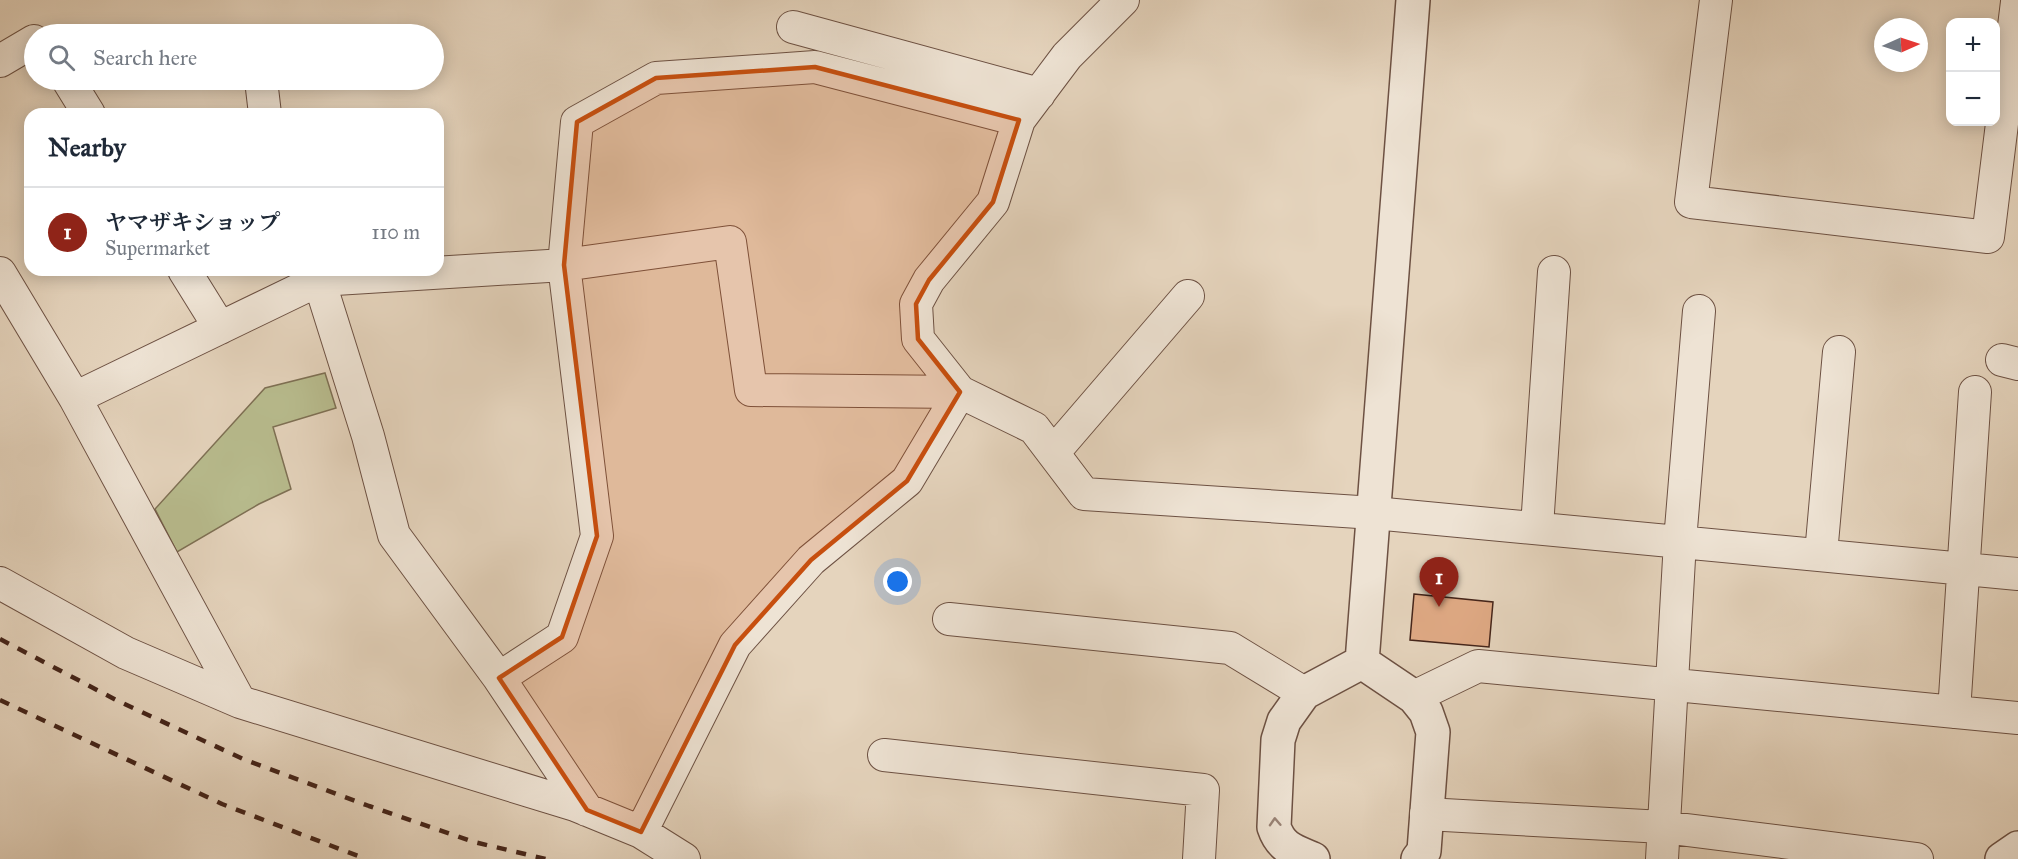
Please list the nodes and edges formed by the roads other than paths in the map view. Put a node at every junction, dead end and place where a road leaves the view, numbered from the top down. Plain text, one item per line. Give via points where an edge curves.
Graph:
1 (1122, 0) edge
2 (1413, 0) edge
3 (1716, 0) edge
4 (2012, 1) edge
5 (794, 27) dead end
6 (24, 47) edge
7 (0, 61) edge
8 (74, 90) edge
9 (262, 90) edge
10 (1039, 94) junction
11 (85, 108) edge
12 (265, 108) edge
13 (1019, 120) junction
14 (564, 266) junction
15 (1554, 272) dead end
16 (0, 273) edge
17 (444, 273) edge
18 (188, 276) edge
19 (389, 276) edge
20 (319, 280) junction
21 (286, 282) edge
22 (1188, 296) dead end
23 (1699, 311) dead end
24 (220, 328) junction
25 (1839, 352) dead end
26 (960, 392) junction
27 (1975, 392) dead end
28 (75, 398) junction
29 (1053, 453) junction
30 (1374, 513) junction
31 (1537, 527) junction
32 (1680, 541) junction
33 (1821, 554) junction
34 (1963, 568) junction
35 (2018, 574) edge
36 (0, 584) edge
37 (950, 619) dead end
38 (1362, 662) junction
39 (499, 678) junction
40 (1671, 685) junction
41 (1304, 693) junction
42 (1414, 697) junction
43 (240, 702) junction
44 (1954, 712) junction
45 (2018, 718) edge
46 (884, 754) dead end
47 (587, 810) junction
48 (1426, 814) junction
49 (1664, 827) junction
50 (641, 832) junction
51 (2018, 848) edge
52 (684, 859) edge
53 (1199, 859) edge
54 (1313, 859) edge
55 (1418, 859) edge
56 (1662, 859) edge
57 (1917, 859) edge
58 (2002, 859) edge

1 - 10 street via 1067,56
2 - 30 street
3 - 4 street via 1691,202 1988,237
5 - 10 street
6 - 7 street
8 - 11 street
9 - 12 street
10 - 13 street
13 - 14 street via 816,67 656,78 577,122
13 - 26 street via 993,202 929,280 916,304 918,339
14 - 17 street
14 - 26 street via 730,242 751,390
14 - 39 street via 597,536 562,637
15 - 31 street
16 - 28 street
18 - 24 street
19 - 20 street
20 - 21 street
20 - 39 street via 394,535
21 - 24 street
22 - 29 street
23 - 32 street
24 - 28 street
25 - 33 street
26 - 29 street via 1034,428
26 - 50 street via 907,481 811,560 735,645
27 - 34 street
28 - 43 street
29 - 30 street via 1084,494
30 - 31 street
30 - 38 street
31 - 32 street
32 - 33 street
32 - 40 street
33 - 34 street
34 - 35 street
34 - 44 street
36 - 43 street via 126,653
37 - 41 street via 1230,648
38 - 41 street
38 - 42 street
39 - 47 street
40 - 42 street via 1478,666
40 - 44 street
40 - 49 street
54 -> 41 street via 1287,849 1274,827 1278,740 1284,721
42 - 48 street via 1426,712 1433,732
43 - 47 street
44 - 45 street
46 - 53 street via 1203,790
47 - 50 street
48 - 49 street
48 - 55 street via 1424,850
49 - 56 street
49 - 57 street
50 - 52 street
51 - 58 street

